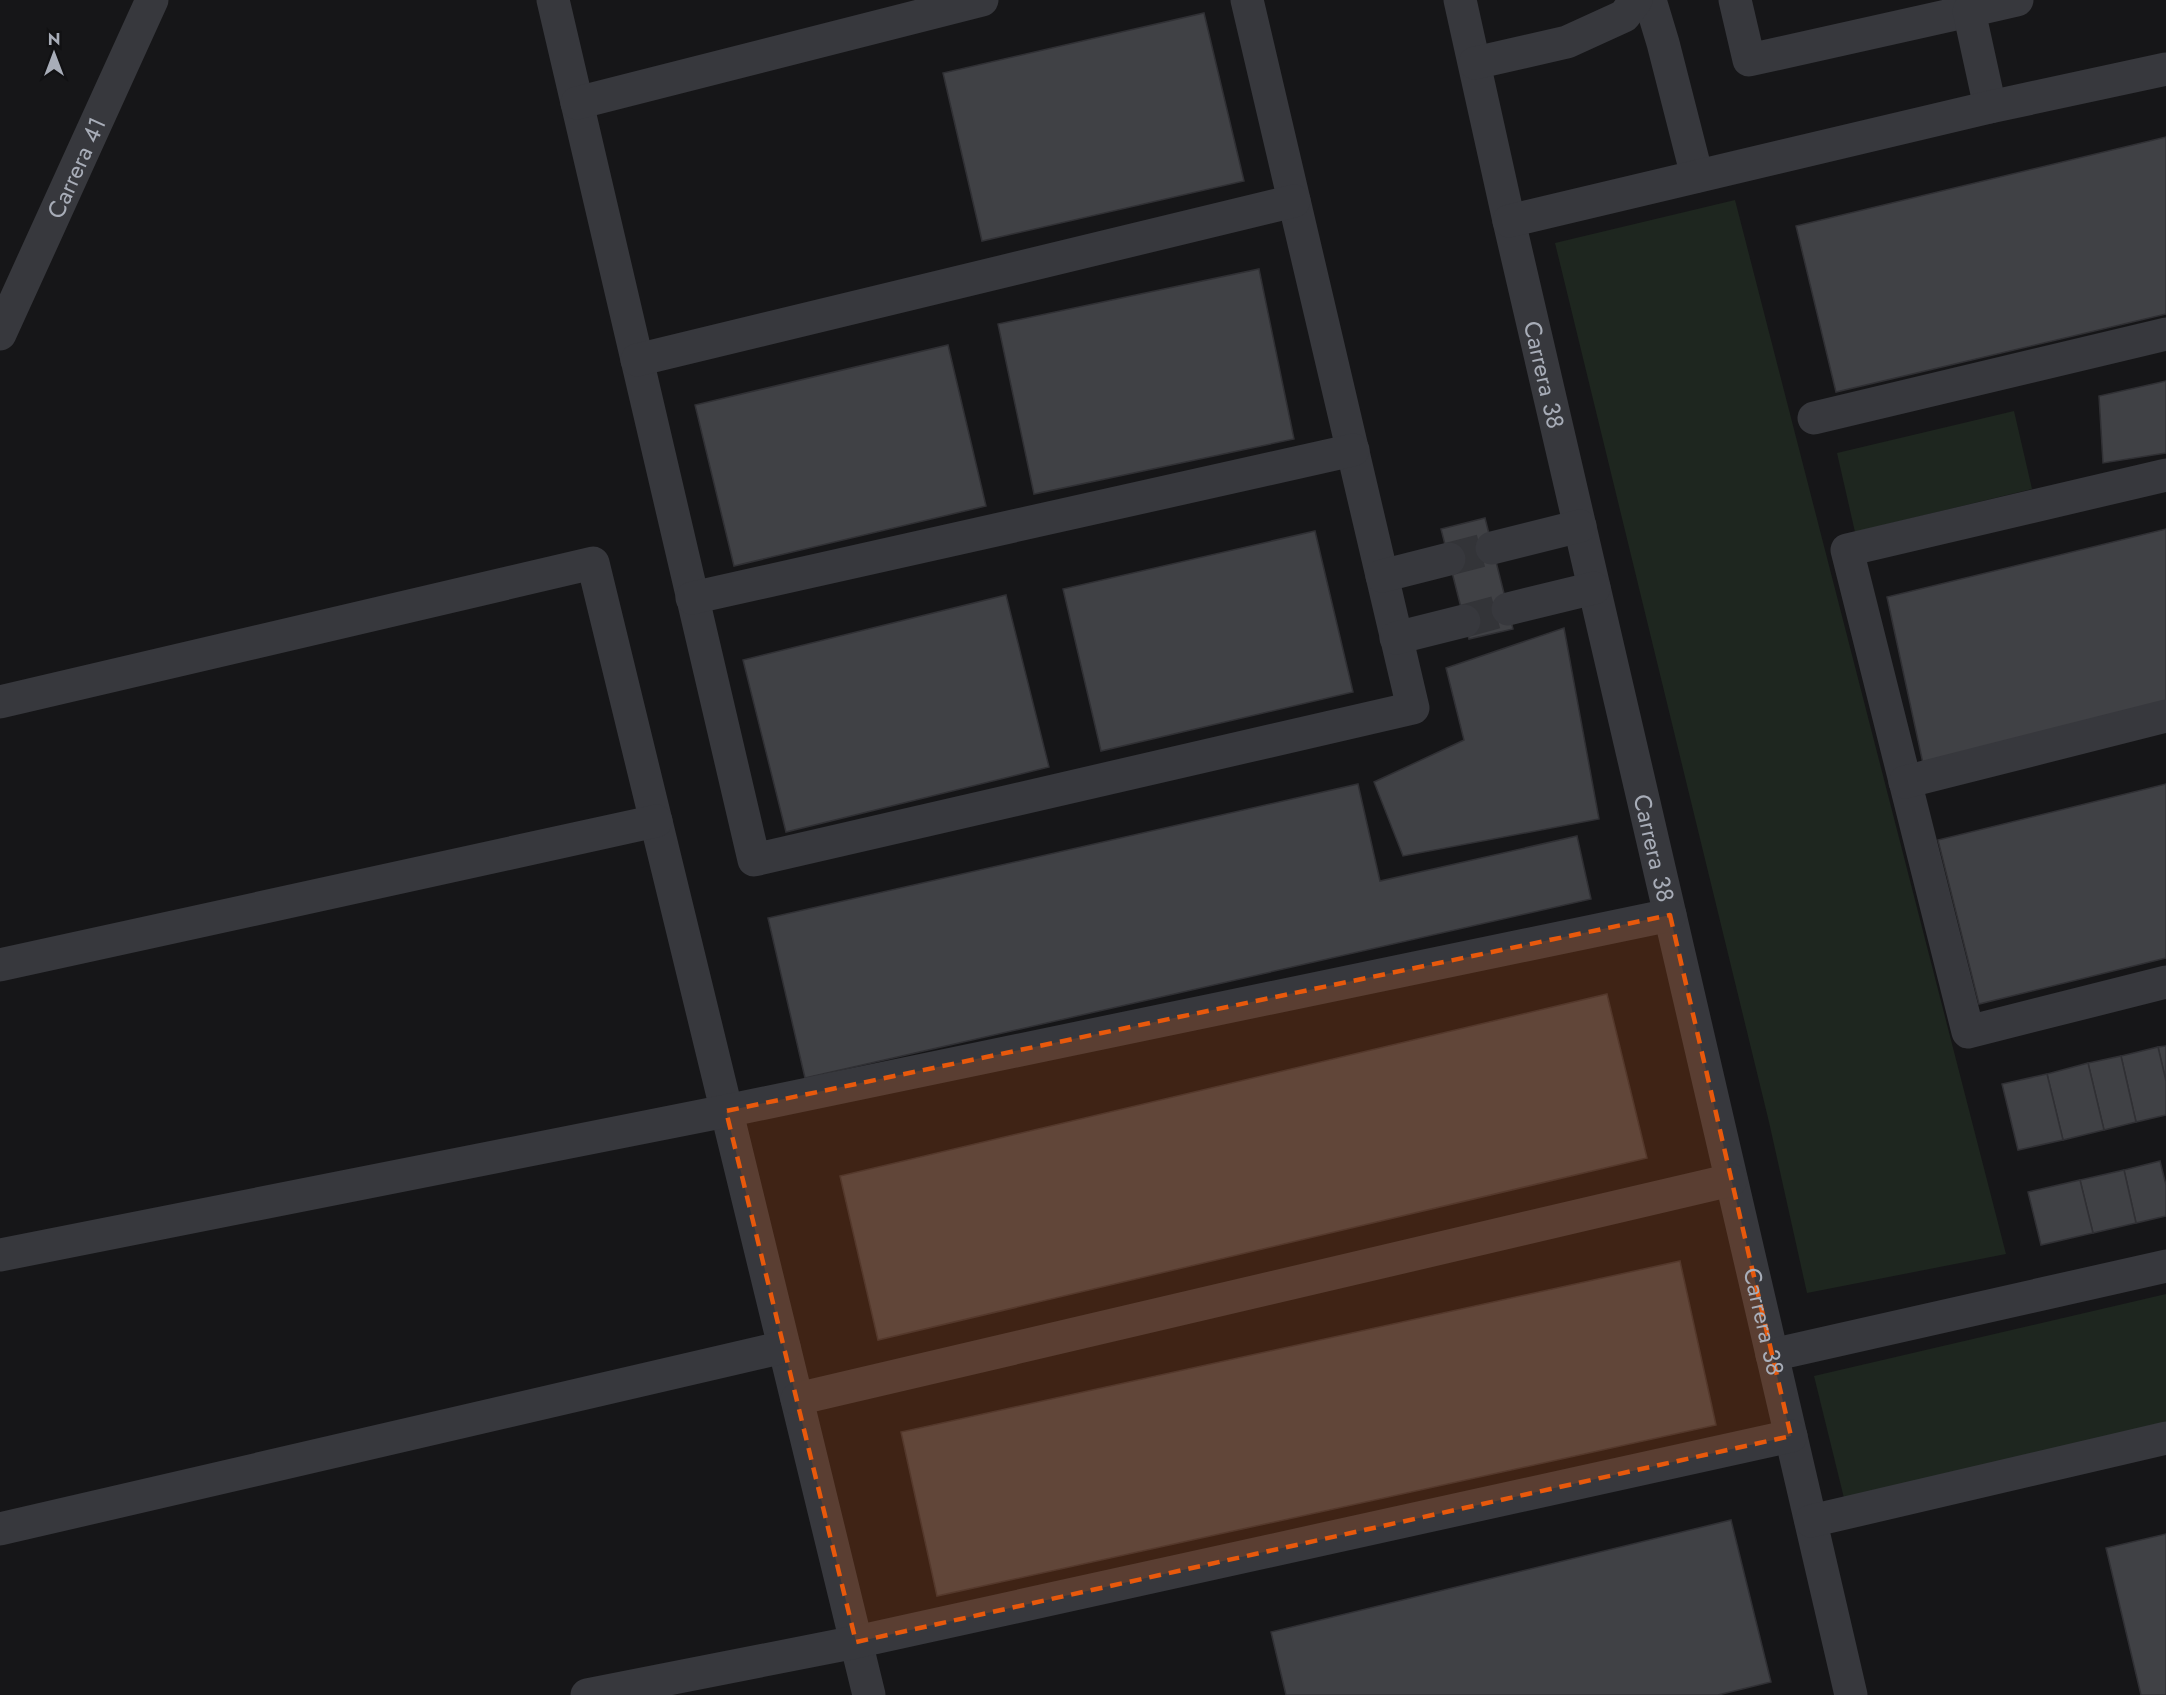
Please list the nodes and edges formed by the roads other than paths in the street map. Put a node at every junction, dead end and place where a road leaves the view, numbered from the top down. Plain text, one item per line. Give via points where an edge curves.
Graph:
1 (152, 0) edge
2 (553, 0) edge
3 (982, 0) edge
4 (1248, 0) edge
5 (1460, 0) edge
6 (1636, 0) edge
7 (1650, 0) edge
8 (1734, 0) edge
9 (2017, 0) edge
10 (1969, 11) junction
11 (1475, 63) junction
12 (2166, 69) edge
13 (576, 102) junction
14 (1990, 107) junction
15 (1697, 176) junction
16 (1294, 201) junction
17 (1509, 221) junction
18 (0, 334) edge
19 (2166, 334) edge
20 (637, 360) junction
21 (1814, 418) dead end
22 (1353, 450) junction
23 (2166, 475) edge
24 (1580, 526) junction
25 (1492, 548) tunnel mouth
26 (1449, 559) tunnel mouth
27 (1382, 576) junction
28 (1594, 588) junction
29 (692, 598) junction
30 (1508, 609) tunnel mouth
31 (1464, 621) tunnel mouth
32 (1396, 638) junction
33 (0, 702) edge
34 (2166, 716) edge
35 (1905, 782) junction
36 (656, 821) junction
37 (1670, 915) junction
38 (0, 965) edge
39 (2166, 982) edge
40 (726, 1110) junction
41 (1731, 1180) junction
42 (0, 1256) edge
43 (2166, 1266) edge
44 (784, 1347) junction
45 (1772, 1355) junction
46 (797, 1399) junction
47 (1791, 1436) junction
48 (2166, 1438) edge
49 (1811, 1521) junction
50 (0, 1528) edge
51 (856, 1642) junction
52 (587, 1695) edge
53 (869, 1695) edge
54 (1851, 1695) edge

1 - 18 street, Carrera 41
2 - 13 street
3 - 13 street
4 - 16 street
5 - 11 street, Carrera 38
6 - 11 street via 1624,16 1567,42
7 - 15 street
8 - 10 street via 1749,60
9 - 10 street
10 - 14 street
11 - 17 street, Carrera 38
12 - 14 street
13 - 20 street
14 - 15 street
15 - 17 street
16 - 20 street
16 - 22 street
17 - 24 street, Carrera 38
19 - 21 street
20 - 29 street
22 - 27 street
22 - 29 street
23 - 35 street via 1847,550
24 - 25 street
24 - 28 street, Carrera 38
26 - 27 street
27 - 32 street
28 - 30 street
28 - 37 street, Carrera 38
29 - 32 street via 754,860 1413,708
31 - 32 street
33 - 36 street via 593,563
34 - 35 street
35 - 39 street via 1968,1032
36 - 38 street
36 - 40 street
37 - 40 street
37 - 41 street, Carrera 38
40 - 42 street
40 - 44 street
41 - 45 street, Carrera 38
41 - 46 street
43 - 45 street
44 - 46 street
44 - 50 street
45 - 47 street, Carrera 38
46 - 51 street
47 - 49 street, Carrera 38
47 - 51 street
48 - 49 street
49 - 54 street, Carrera 38
51 - 52 street
51 - 53 street

